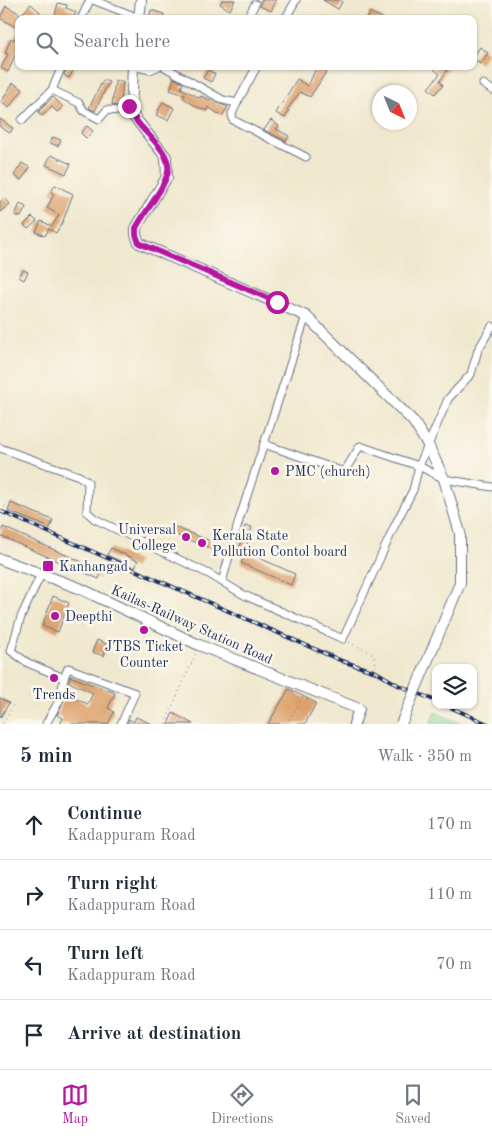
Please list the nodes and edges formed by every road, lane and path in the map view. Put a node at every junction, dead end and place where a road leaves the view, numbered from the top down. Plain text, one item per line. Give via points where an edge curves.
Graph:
1 (92, 0) edge
2 (141, 0) edge
3 (296, 0) edge
4 (255, 4) dead end
5 (84, 15) edge
6 (131, 15) edge
7 (139, 15) edge
8 (249, 15) edge
9 (287, 15) edge
10 (60, 70) edge
11 (133, 70) edge
12 (170, 70) edge
13 (255, 70) edge
14 (483, 84) dead end
15 (52, 90) junction
16 (492, 90) edge
17 (237, 103) junction
18 (129, 106) junction
19 (22, 120) dead end
20 (306, 157) dead end
21 (306, 316) junction
22 (492, 326) edge
23 (264, 444) junction
24 (428, 445) junction
25 (0, 448) edge
26 (419, 466) junction
27 (444, 479) junction
28 (492, 487) edge
29 (0, 504) edge
30 (12, 509) dead end
31 (0, 529) edge
32 (3, 530) dead end
33 (0, 559) edge
34 (41, 574) junction
35 (222, 582) junction
36 (344, 639) junction
37 (199, 645) junction
38 (375, 668) dead end
39 (64, 678) junction
40 (307, 689) junction
41 (13, 705) dead end
42 (3, 724) edge
43 (46, 724) edge
44 (121, 724) edge
45 (166, 724) edge
46 (287, 724) edge
47 (354, 724) edge
48 (402, 724) edge

1 - 5 street
1 - 6 street
2 - 7 main road
3 - 9 street
4 - 8 street
10 - 15 street
11 - 18 main road
12 - 17 street via 223,100
13 - 17 street
14 - 16 street
15 - 18 street via 79,103 84,111 99,118 107,110 119,111
15 - 19 street
17 - 20 street via 233,120
18 - 21 main road via 138,125 166,157 167,177 136,228 139,243
21 - 23 street
21 - 24 main road via 412,421
22 - 24 street via 478,350 471,374 448,398
23 - 26 street via 344,472 360,446
23 - 35 street
24 - 26 street
24 - 27 main road
25 - 35 street via 79,476 88,482 87,512 95,519
26 - 27 street
26 - 36 street via 413,490
27 - 28 street
27 - 48 main road, bridge via 460,533 460,583
29 - 30 path
31 - 32 path
33 - 34 main road, Kailas-Railway Station Road
34 - 37 main road, Kailas-Railway Station Road via 79,588
34 - 39 street via 21,617 12,651 28,663
35 - 36 street
36 - 38 path via 373,654
37 - 40 main road, Kailas-Railway Station Road
37 - 45 path
39 - 43 street via 60,699
39 - 44 street via 68,668 135,693
40 - 46 path
40 - 47 main road, Kailas-Railway Station Road via 359,709
41 - 42 path

